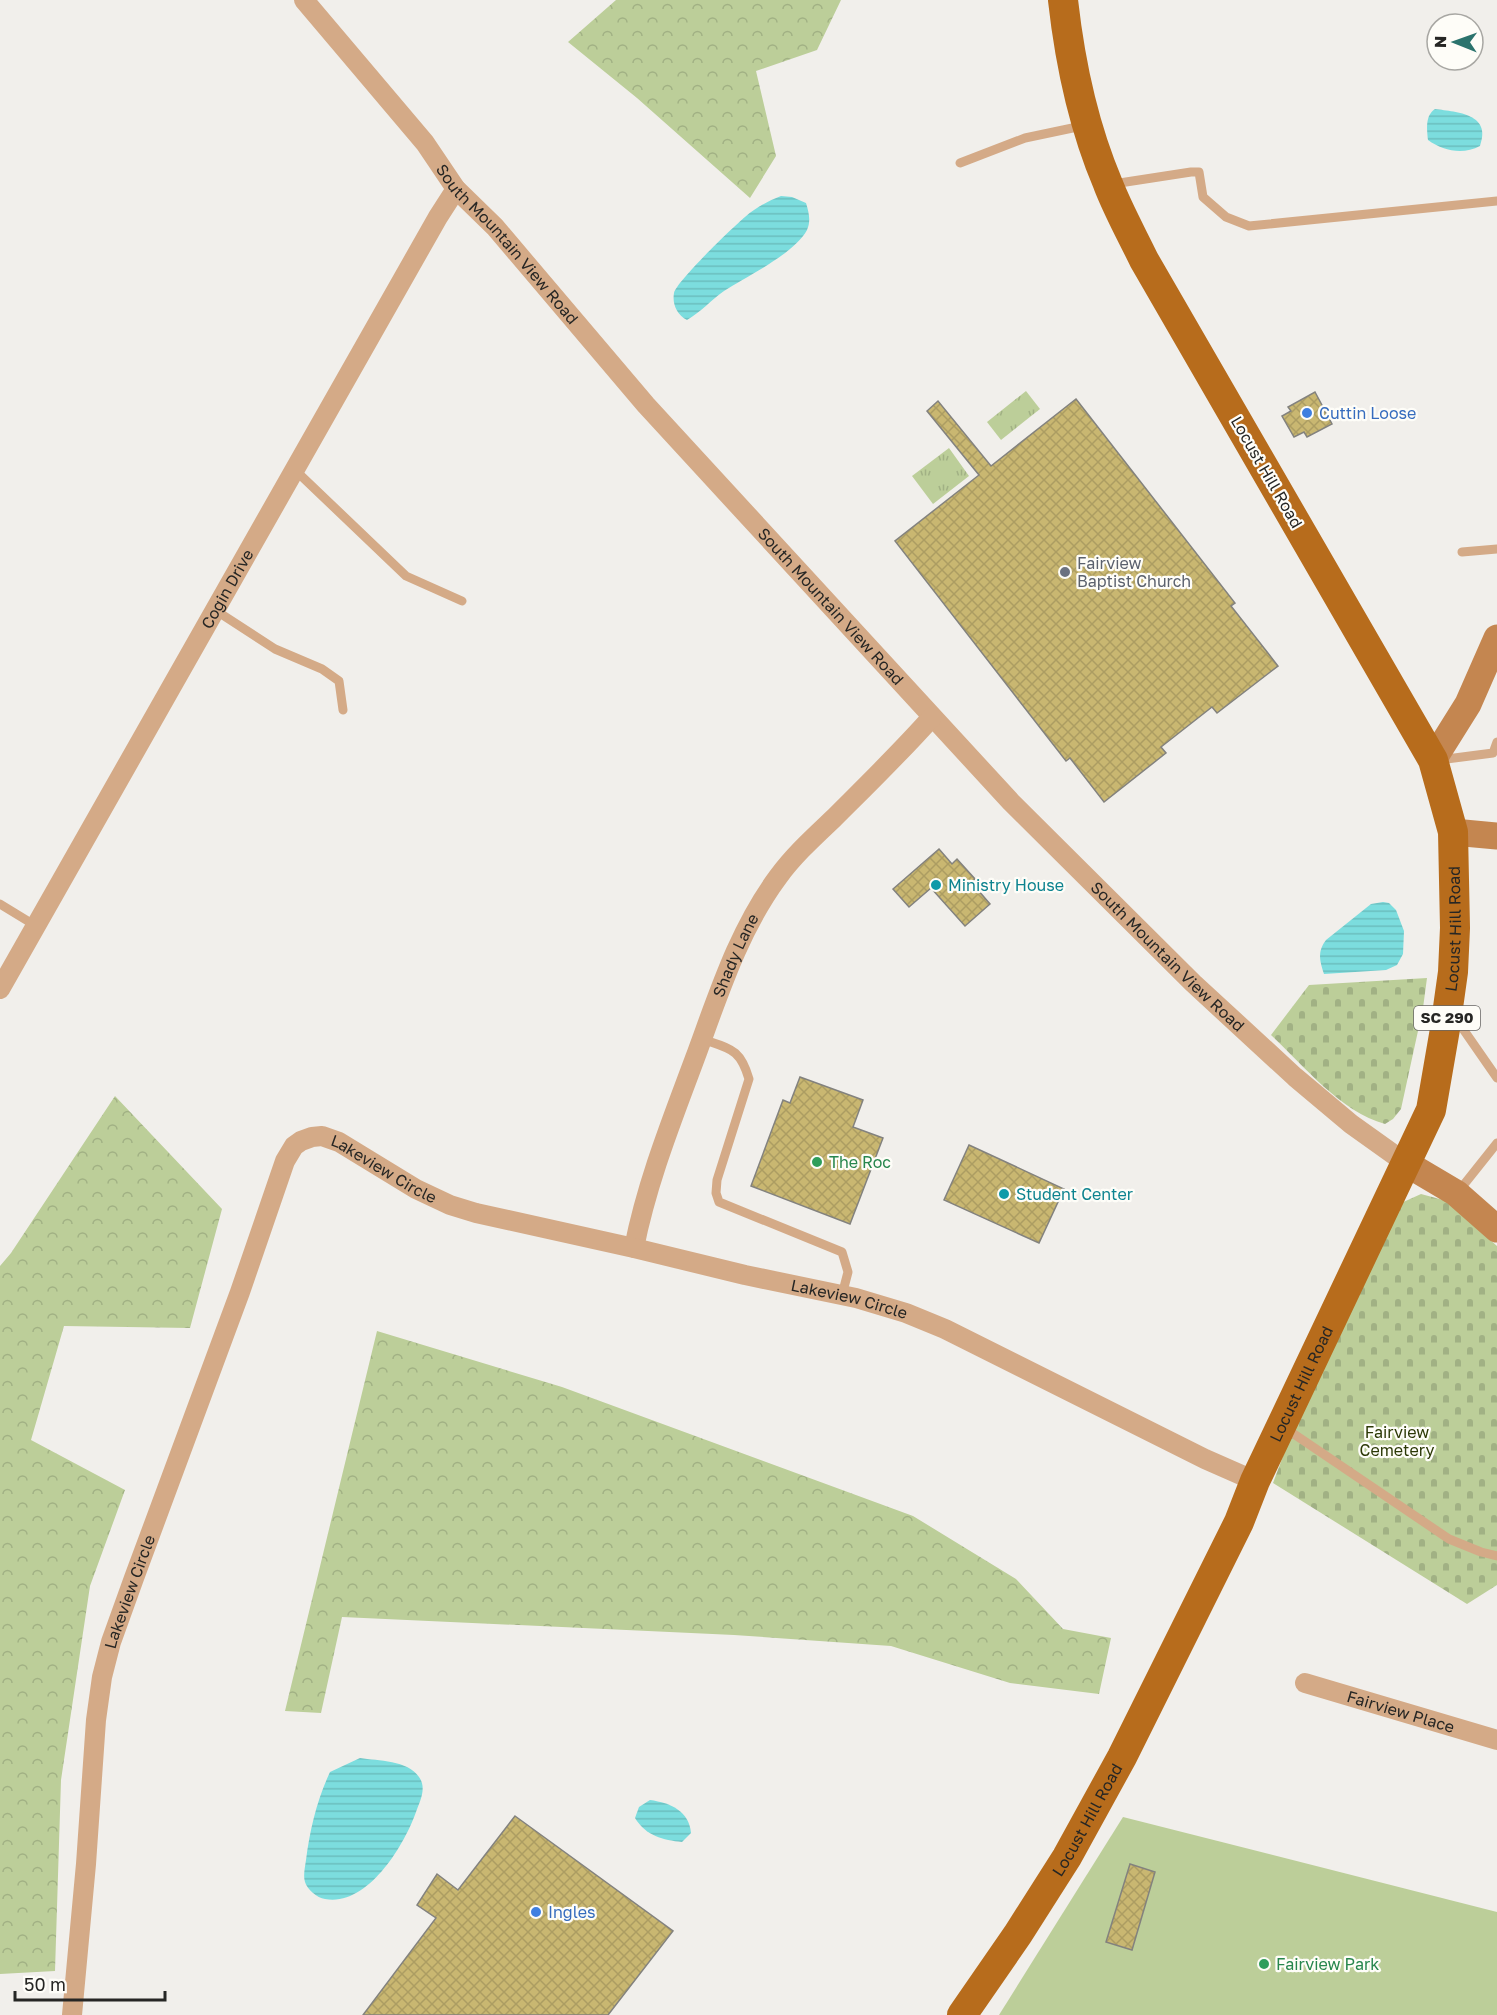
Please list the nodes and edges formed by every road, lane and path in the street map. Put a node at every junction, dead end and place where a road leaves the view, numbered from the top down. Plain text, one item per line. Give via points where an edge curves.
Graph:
1 (304, 0) edge
2 (1063, 0) edge
3 (1088, 125) junction
4 (960, 164) dead end
5 (1108, 185) junction
6 (456, 189) junction
7 (1497, 201) edge
8 (294, 469) junction
9 (1497, 549) edge
10 (1462, 552) dead end
11 (462, 601) dead end
12 (214, 610) junction
13 (1497, 638) edge
14 (343, 710) dead end
15 (932, 717) junction
16 (1497, 742) edge
17 (1433, 760) junction
18 (1453, 832) junction
19 (1497, 836) edge
20 (0, 904) edge
21 (36, 926) junction
22 (0, 989) edge
23 (1448, 1008) junction
24 (702, 1039) junction
25 (1497, 1078) edge
26 (1497, 1143) edge
27 (1407, 1164) junction
28 (1456, 1193) junction
29 (1497, 1229) edge
30 (634, 1248) junction
31 (842, 1295) junction
32 (1282, 1426) junction
33 (1255, 1481) junction
34 (1497, 1556) edge
35 (1305, 1683) dead end
36 (1497, 1740) edge
37 (72, 2015) edge
38 (962, 2015) edge

1 - 6 street, South Mountain View Road via 425,143
2 - 3 main road, Locust Hill Road / SC 290 via 1068,45
3 - 4 lane via 1025,138
3 - 5 main road, Locust Hill Road / SC 290
5 - 7 lane via 1199,172 1203,197 1226,217 1249,226
5 - 17 main road, Locust Hill Road / SC 290 via 1170,306
6 - 8 street, Cogin Drive
6 - 15 street, South Mountain View Road via 495,228 646,405
8 - 11 lane via 406,576
8 - 12 street, Cogin Drive
9 - 10 lane
12 - 14 lane via 275,649 322,669 339,681
12 - 21 street, Cogin Drive
13 - 17 street via 1468,704
15 - 24 street, Shady Lane via 777,878 733,957
15 - 27 street, South Mountain View Road via 1048,840 1193,983 1295,1077
16 - 17 lane via 1493,753
17 - 18 main road, Locust Hill Road / SC 290
18 - 19 street
18 - 23 main road, Locust Hill Road / SC 290 via 1455,928
20 - 21 lane
21 - 22 street, Cogin Drive
23 - 25 lane
23 - 27 main road, Locust Hill Road / SC 290 via 1431,1110
24 - 30 street, Shady Lane via 642,1207
24 - 31 lane via 736,1052 749,1079 717,1180 719,1202 842,1252 848,1272
26 - 28 lane
27 - 28 street
27 - 32 main road, Locust Hill Road / SC 290
28 - 29 street
30 - 31 street, Lakeview Circle
30 - 37 street, Lakeview Circle via 450,1205 322,1136 301,1141 289,1153 130,1588 102,1677
31 - 33 street, Lakeview Circle via 906,1312 945,1329 1204,1460
32 - 33 main road, Locust Hill Road / SC 290
32 - 34 lane via 1449,1539
33 - 38 main road, Locust Hill Road / SC 290 via 1239,1522 1122,1757 1067,1857
35 - 36 street, Fairview Place

